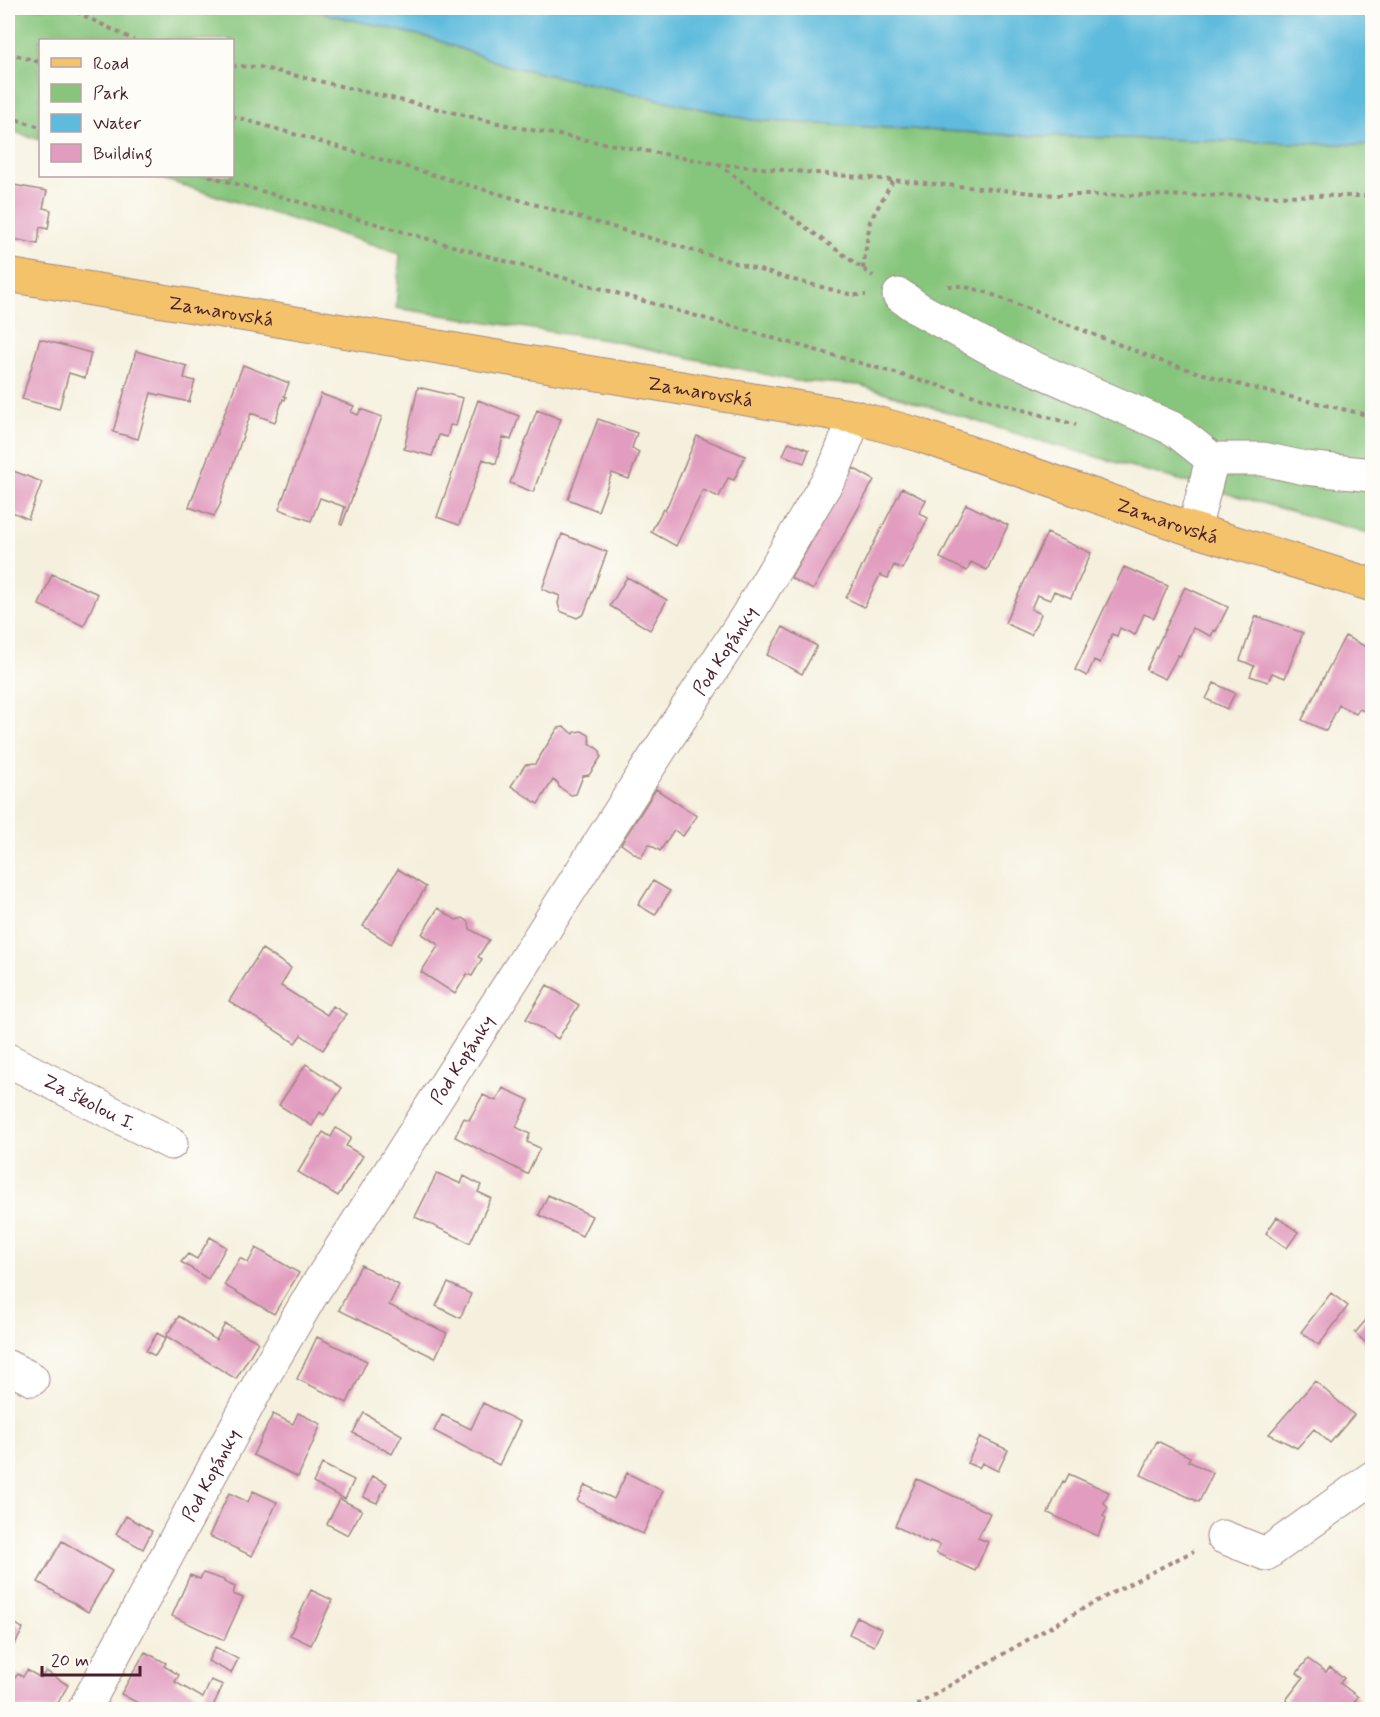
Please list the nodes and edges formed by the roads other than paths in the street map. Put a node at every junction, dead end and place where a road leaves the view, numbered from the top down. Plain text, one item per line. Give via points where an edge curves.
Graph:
1 (8, 274) edge
2 (899, 295) road end
3 (855, 417) junction
4 (1211, 466) junction
5 (1372, 475) edge
6 (1194, 530) junction
7 (1372, 585) edge
8 (8, 1060) edge
9 (171, 1143) dead end
10 (1372, 1478) edge
11 (1223, 1537) road end
12 (84, 1710) edge

1 - 3 main road, Zamarovská
2 - 4 street via 999,353 1174,429
3 - 6 main road, Zamarovská via 916,434
3 - 12 street, Pod Kopánky via 834,470 747,616 313,1292 259,1384
4 - 5 street via 1263,459
4 - 6 street
6 - 7 main road, Zamarovská
8 - 9 street, Za školou I.
10 - 11 street via 1266,1554

